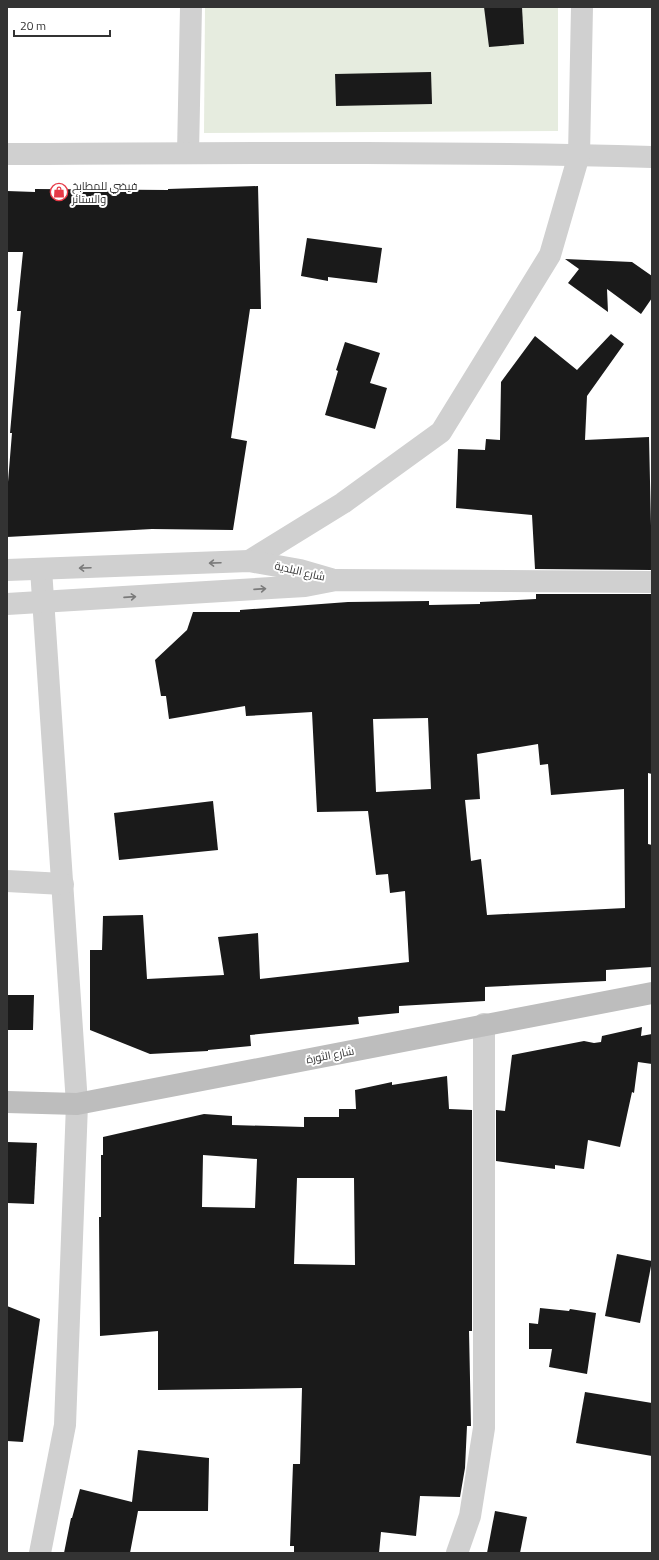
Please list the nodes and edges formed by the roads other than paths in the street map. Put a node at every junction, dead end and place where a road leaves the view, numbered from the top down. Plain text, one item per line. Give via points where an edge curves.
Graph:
1 (191, 7) edge
2 (582, 7) edge
3 (188, 153) junction
4 (7, 154) edge
5 (579, 155) junction
6 (652, 157) edge
7 (249, 561) junction
8 (7, 570) edge
9 (40, 570) junction
10 (336, 580) junction
11 (652, 582) edge
12 (43, 603) junction
13 (7, 604) edge
14 (7, 881) edge
15 (63, 884) junction
16 (652, 993) edge
17 (484, 1024) junction
18 (7, 1102) edge
19 (77, 1104) junction
20 (40, 1553) edge
21 (457, 1553) edge

1 - 3 street
2 - 5 street
3 - 4 street
3 - 5 street
5 - 6 street
5 - 7 street via 550,255 441,432 343,503
7 -> 9 street, شارع البلدية
7 - 10 street, شارع البلدية via 300,570
8 - 9 street, شارع البلدية
9 - 12 street
10 - 11 street
12 -> 10 street, شارع البلدية via 305,586
12 - 13 street, شارع البلدية
12 - 15 street
14 - 15 street
15 - 19 street
16 - 17 main road, شارع الثورة
17 - 19 main road, شارع الثورة
17 - 21 street via 484,1428 470,1516
18 - 19 main road, شارع الثورة
19 - 20 street via 65,1425

